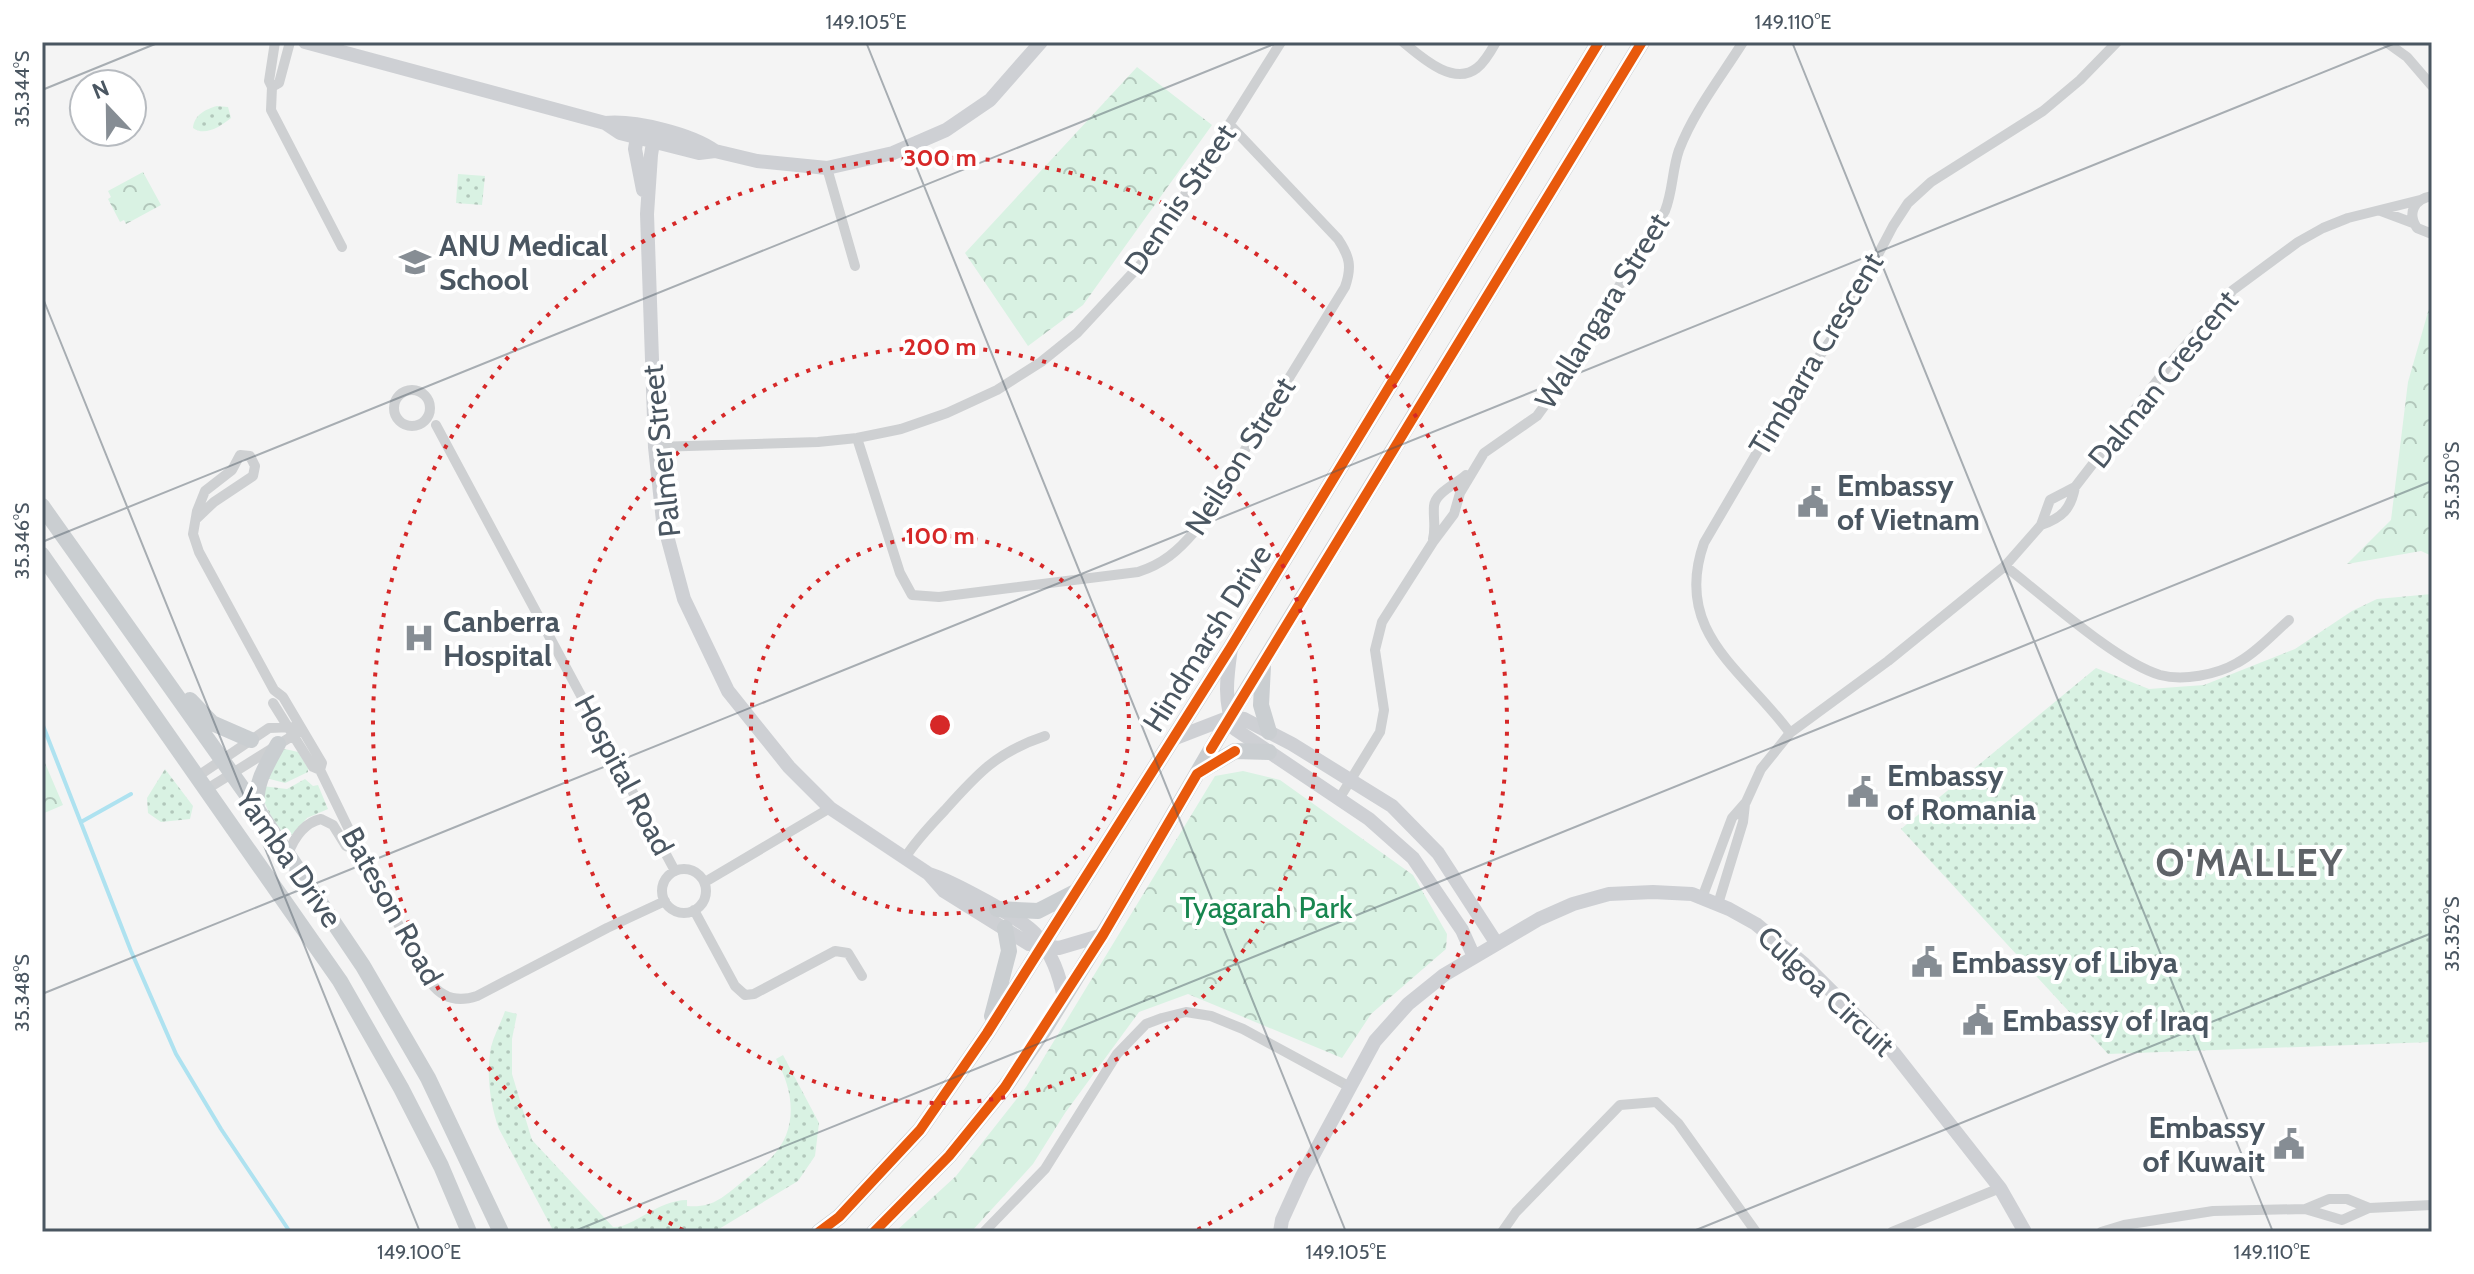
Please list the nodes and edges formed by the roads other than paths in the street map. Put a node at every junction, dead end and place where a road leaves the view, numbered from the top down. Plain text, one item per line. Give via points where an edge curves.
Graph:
1 (275, 42) edge
2 (290, 42) edge
3 (305, 42) edge
4 (1041, 42) edge
5 (1281, 42) edge
6 (1403, 42) edge
7 (1496, 42) edge
8 (1599, 42) edge
9 (1642, 42) edge
10 (1743, 42) edge
11 (2117, 42) edge
12 (2386, 42) edge
13 (2432, 86) edge
14 (272, 87) junction
15 (1230, 125) junction
16 (638, 132) junction
17 (654, 136) junction
18 (827, 168) junction
19 (2428, 195) edge
20 (2380, 210) junction
21 (647, 214) junction
22 (2413, 223) junction
23 (2432, 234) edge
24 (342, 247) dead end
25 (855, 266) dead end
26 (430, 411) junction
27 (419, 425) junction
28 (436, 425) junction
29 (857, 438) junction
30 (655, 447) junction
31 (1471, 471) junction
32 (2075, 487) junction
33 (42, 506) edge
34 (196, 519) junction
35 (2041, 525) junction
36 (1433, 542) junction
37 (42, 555) edge
38 (2005, 566) junction
39 (2289, 620) dead end
40 (1231, 647) junction
41 (1263, 664) junction
42 (165, 680) junction
43 (274, 690) junction
44 (273, 703) junction
45 (1230, 717) junction
46 (269, 728) junction
47 (294, 730) junction
48 (1269, 732) junction
49 (1790, 733) junction
50 (1045, 736) dead end
51 (1173, 739) junction
52 (251, 740) junction
53 (278, 744) junction
54 (1269, 752) junction
55 (226, 767) junction
56 (1197, 774) junction
57 (1350, 781) junction
58 (202, 782) junction
59 (1339, 799) junction
60 (1746, 802) junction
61 (830, 808) junction
62 (257, 809) junction
63 (361, 853) junction
64 (288, 854) junction
65 (905, 858) junction
66 (675, 871) junction
67 (929, 874) junction
68 (705, 882) junction
69 (1075, 892) junction
70 (1702, 898) junction
71 (665, 901) junction
72 (1718, 904) junction
73 (997, 909) junction
74 (694, 910) junction
75 (1005, 928) junction
76 (1103, 935) junction
77 (1497, 944) junction
78 (1043, 945) junction
79 (1474, 957) junction
80 (862, 976) dead end
81 (1064, 998) junction
82 (987, 1033) junction
83 (1350, 1087) junction
84 (2000, 1188) junction
85 (2432, 1205) edge
86 (2369, 1208) junction
87 (2305, 1209) junction
88 (469, 1232) edge
89 (501, 1232) edge
90 (819, 1232) edge
91 (874, 1232) edge
92 (984, 1232) edge
93 (1280, 1232) edge
94 (1502, 1232) edge
95 (1756, 1232) edge
96 (1892, 1232) edge
97 (2025, 1232) edge
98 (2101, 1232) edge

1 - 14 street
2 - 14 street via 279,83
3 - 16 street via 605,123 620,133
4 - 18 street via 990,100 946,130 893,153
5 - 15 street, Dennis Street
6 - 7 street via 1426,61 1464,74 1476,69
8 - 40 main road, Hindmarsh Drive
9 - 41 main road, Hindmarsh Drive
10 - 31 street, Wallangara Street via 1690,125 1677,154 1665,211 1553,394 1537,416 1484,453
11 - 49 street, Timbarra Crescent via 2043,111 1931,182 1908,203 1848,313 1783,408 1704,543 1697,600 1712,642
12 - 13 street
14 - 24 street via 273,115
15 - 29 street, Dennis Street via 1142,263 1077,333 997,390 901,429
15 - 29 street, Neilson Street via 1338,239 1351,270 1204,518 1178,551 1138,572 939,597 912,595 900,573
16 - 17 street
16 - 21 street, Palmer Street via 635,149
17 - 18 street via 701,141 715,151 757,161
17 - 21 street, Palmer Street
18 - 25 street
19 - 20 street, Dalman Crescent
19 - 22 street via 2413,210
20 - 22 street
20 - 32 street, Dalman Crescent via 2323,228 2233,290
21 - 30 street, Palmer Street
22 - 23 street
26 - 27 street
26 - 27 street via 420,391 398,396 397,419 407,426
26 - 28 street, Hospital Road
27 - 28 street
28 - 66 street, Hospital Road
29 - 30 street, Dennis Street
30 - 61 street, Palmer Street via 663,521 684,599 719,674 762,735
31 - 36 street, Wallangara Street via 1454,514
31 - 36 street, Wallangara Street via 1437,497
32 - 35 street, Dalman Crescent via 2050,500
32 - 35 street, Dalman Crescent via 2064,514
33 - 42 main road, Yamba Drive
34 - 34 street via 205,491 227,475 240,455 250,456 253,476
34 - 43 street via 195,544
35 - 38 street, Dalman Crescent
36 - 57 street, Wallangara Street via 1382,622 1375,650 1384,710 1380,732
37 - 58 main road, Yamba Drive
38 - 39 street via 2104,643 2162,676 2213,673 2238,663
38 - 49 street, Dalman Crescent
40 - 45 street via 1225,688
40 - 51 main road, Hindmarsh Drive
41 - 45 main road, Hindmarsh Drive
41 - 48 main road via 1261,705
42 - 52 main road via 179,686 212,723
42 - 55 main road, Yamba Drive
43 - 44 street
43 - 47 street via 283,697
44 - 46 street
44 - 47 street
45 - 48 street
45 - 51 street
45 - 54 street via 1235,729
45 - 56 main road, Hindmarsh Drive
46 - 47 street
46 - 52 street
47 - 53 street
47 - 63 street, Bateson Road via 322,763 320,770
48 - 57 street
49 - 60 street, Dalman Crescent via 1761,769
50 - 65 street via 982,770
51 - 69 main road, Hindmarsh Drive
52 - 55 street
53 - 55 street
53 - 62 main road via 260,778
54 - 56 main road via 1235,751
54 - 59 street
55 - 58 street
55 - 58 street
55 - 62 main road, Yamba Drive
56 - 76 main road, Hindmarsh Drive
57 - 59 street, Wallangara Street
57 - 77 street via 1392,806 1438,853
58 - 88 main road, Yamba Drive via 310,934 372,1033
59 - 79 street via 1413,858
60 - 70 street, Dalman Crescent via 1732,818
60 - 72 street, Dalman Crescent
61 - 65 street, Palmer Street
61 - 68 street
62 - 64 main road, Yamba Drive
63 - 64 street via 346,846 333,825 321,819 304,827
63 - 71 street, Bateson Road via 442,996 477,996
64 - 89 main road, Yamba Drive via 401,1029
65 - 67 street, Palmer Street
66 - 68 street via 689,869
66 - 71 street via 665,881
67 - 73 street, Palmer Street
67 - 75 street, Palmer Street via 944,891
68 - 74 street via 703,901
69 - 73 main road via 1038,911
69 - 78 main road, Hindmarsh Drive
70 - 72 street, Culgoa Circuit
70 - 77 street, Culgoa Circuit via 1609,894 1539,919
71 - 74 street via 675,910
72 - 84 street, Culgoa Circuit via 1756,924 1804,964 1894,1053
73 - 78 street, Palmer Street via 1036,933
74 - 80 street via 745,995 835,951 848,953
75 - 78 street, Palmer Street via 1029,944
75 - 82 main road via 1009,951
76 - 78 street, Palmer Street via 1059,948
76 - 81 main road, Hindmarsh Drive
77 - 79 street, Culgoa Circuit
78 - 81 street, Palmer Street via 1054,960
78 - 82 main road, Hindmarsh Drive
79 - 83 street, Culgoa Circuit via 1408,1004 1375,1041
81 - 91 main road, Hindmarsh Drive via 1005,1087 959,1144
82 - 90 main road, Hindmarsh Drive via 920,1130
83 - 92 street via 1211,1016 1186,1012 1146,1024 1117,1054 1045,1169
83 - 93 street, Culgoa Circuit via 1302,1176
84 - 96 street
84 - 97 street, Culgoa Circuit
85 - 86 street
86 - 87 street via 2329,1199
86 - 87 street via 2342,1220
87 - 98 street via 2213,1211
94 - 95 street via 1620,1105 1656,1102 1678,1123

